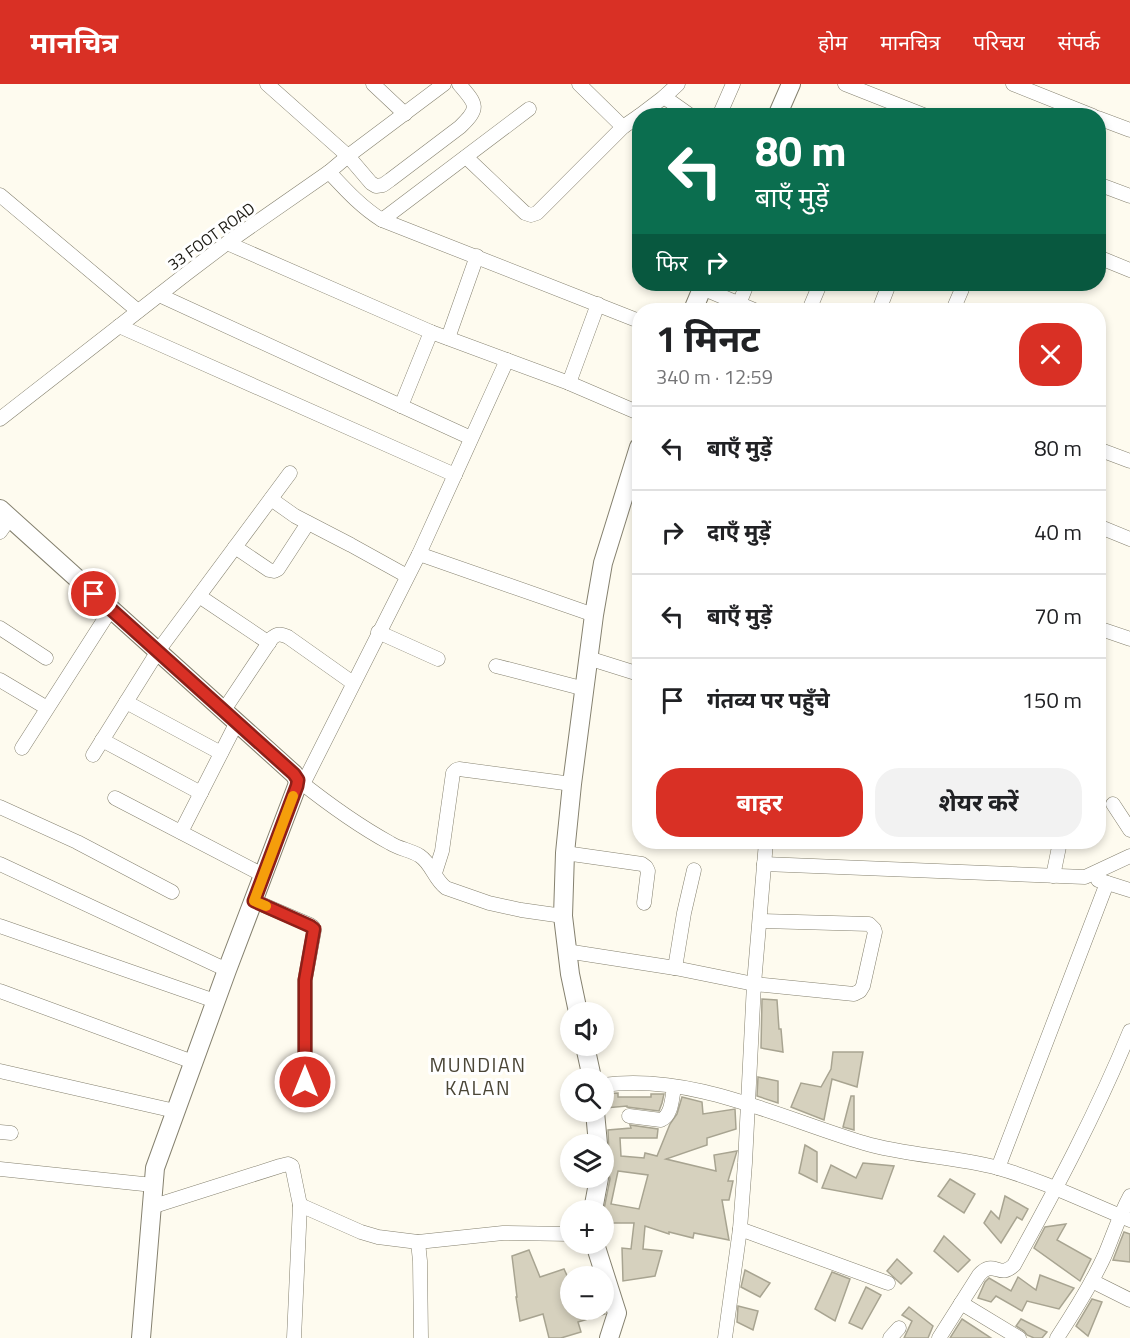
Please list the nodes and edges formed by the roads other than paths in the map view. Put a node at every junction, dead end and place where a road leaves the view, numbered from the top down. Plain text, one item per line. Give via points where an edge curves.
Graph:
1 (267, 84) edge
2 (373, 84) edge
3 (444, 84) edge
4 (459, 84) edge
5 (678, 84) edge
6 (733, 84) edge
7 (791, 84) edge
8 (845, 84) edge
9 (1013, 84) edge
10 (585, 86) edge
11 (664, 98) junction
12 (650, 108) edge
13 (679, 108) edge
14 (722, 108) edge
15 (780, 108) edge
16 (906, 108) edge
17 (1057, 108) edge
18 (529, 109) dead end
19 (405, 114) junction
20 (632, 121) edge
21 (1106, 121) edge
22 (623, 127) junction
23 (1130, 130) edge
24 (348, 156) junction
25 (466, 157) junction
26 (328, 172) junction
27 (1106, 187) edge
28 (0, 195) edge
29 (1130, 196) edge
30 (382, 220) junction
31 (227, 243) junction
32 (477, 256) junction
33 (1106, 260) edge
34 (1130, 270) edge
35 (713, 291) edge
36 (159, 295) junction
37 (737, 303) edge
38 (598, 304) junction
39 (138, 311) junction
40 (632, 318) edge
41 (119, 326) junction
42 (431, 332) junction
43 (448, 338) junction
44 (507, 360) junction
45 (568, 383) junction
46 (401, 406) junction
47 (632, 410) edge
48 (0, 418) edge
49 (471, 438) junction
50 (1106, 452) edge
51 (1130, 461) edge
52 (632, 470) edge
53 (290, 473) dead end
54 (455, 475) junction
55 (271, 499) junction
56 (4, 520) edge
57 (308, 523) junction
58 (1106, 529) edge
59 (1130, 539) edge
60 (235, 547) junction
61 (419, 554) junction
62 (407, 576) junction
63 (199, 596) junction
64 (111, 609) junction
65 (594, 615) junction
66 (0, 628) edge
67 (1106, 631) edge
68 (378, 632) junction
69 (1130, 639) edge
70 (269, 644) junction
71 (158, 651) junction
72 (46, 658) dead end
73 (588, 658) junction
74 (438, 659) dead end
75 (496, 666) dead end
76 (632, 672) edge
77 (0, 680) edge
78 (353, 683) junction
79 (585, 689) junction
80 (126, 702) junction
81 (47, 708) junction
82 (231, 716) junction
83 (102, 740) junction
84 (22, 748) dead end
85 (221, 753) junction
86 (93, 755) dead end
87 (301, 782) junction
88 (572, 784) junction
89 (201, 793) junction
90 (115, 798) dead end
91 (1113, 804) dead end
92 (0, 807) edge
93 (1130, 830) edge
94 (181, 832) junction
95 (765, 849) edge
96 (1059, 849) edge
97 (565, 853) junction
98 (1130, 856) edge
99 (0, 864) edge
100 (764, 864) junction
101 (694, 870) dead end
102 (435, 873) junction
103 (263, 875) junction
104 (1053, 876) junction
105 (1085, 877) junction
106 (1107, 883) junction
107 (1130, 890) edge
108 (172, 892) dead end
109 (254, 901) junction
110 (644, 903) dead end
111 (562, 916) junction
112 (760, 921) junction
113 (0, 926) edge
114 (566, 951) junction
115 (675, 968) junction
116 (227, 970) junction
117 (754, 984) junction
118 (0, 991) edge
119 (215, 1001) junction
120 (576, 1002) edge
121 (1130, 1031) edge
122 (193, 1062) junction
123 (0, 1071) edge
124 (614, 1084) edge
125 (674, 1087) junction
126 (748, 1103) junction
127 (305, 1104) dead end
128 (175, 1111) junction
129 (629, 1116) dead end
130 (998, 1168) junction
131 (0, 1169) edge
132 (153, 1185) junction
133 (1056, 1188) junction
134 (1130, 1196) edge
135 (300, 1205) junction
136 (151, 1207) junction
137 (1125, 1218) edge
138 (740, 1228) junction
139 (560, 1234) edge
140 (418, 1242) junction
141 (598, 1254) edge
142 (1092, 1281) junction
143 (888, 1282) dead end
144 (1130, 1300) edge
145 (961, 1303) junction
146 (141, 1338) edge
147 (294, 1338) edge
148 (421, 1338) edge
149 (609, 1338) edge
150 (725, 1338) edge
151 (939, 1338) edge
152 (1019, 1338) edge
153 (1057, 1338) edge

1 - 24 street
2 - 19 street
3 - 19 street, 33 FOOT ROAD
4 - 24 street via 473,101 471,117 383,185 371,183
5 - 11 street
6 - 14 street
7 - 15 street
8 - 16 street
9 - 17 street
10 - 22 street
11 - 12 street
11 - 13 street
18 - 25 street
19 - 24 street, 33 FOOT ROAD
20 - 22 street
21 - 23 street
22 - 25 street via 531,215
24 - 26 street, 33 FOOT ROAD
25 - 30 street
26 - 30 street
26 - 31 street, 33 FOOT ROAD
27 - 29 street
28 - 39 street
30 - 32 street
31 - 36 street, 33 FOOT ROAD
31 - 42 street
32 - 38 street
32 - 43 street
33 - 34 street
35 - 37 street
36 - 39 street, 33 FOOT ROAD
36 - 46 street
38 - 40 street
38 - 45 street
39 - 41 street, 33 FOOT ROAD
41 - 48 street, 33 FOOT ROAD
41 - 54 street
42 - 43 street
42 - 46 street
43 - 44 street
44 - 45 street
44 - 49 street
45 - 47 street
46 - 49 street
49 - 54 street
50 - 51 street
52 - 65 street via 603,563
53 - 55 street
54 - 61 street
55 - 57 street
55 - 60 street
56 - 64 street
57 - 60 street via 274,571
57 - 62 street
58 - 59 street
60 - 63 street
61 - 62 street
61 - 65 street
62 - 68 street
63 - 70 street
63 - 71 street
64 - 71 street
64 - 81 street
65 - 73 street
66 - 72 street
67 - 69 street
68 - 74 street
68 - 78 street
70 - 78 street via 277,634 288,637
70 - 82 street
71 - 80 street
71 - 82 street
73 - 76 street
73 - 79 street
75 - 79 street
77 - 81 street
78 - 87 street
79 - 88 street
80 - 83 street
80 - 85 street
81 - 84 street
82 - 85 street
82 - 87 street
83 - 86 street
83 - 89 street
85 - 89 street
87 - 102 street via 365,829 420,856
87 - 103 street
88 - 97 street
88 - 102 street via 456,770
89 - 94 street
90 - 94 street
91 - 93 street
92 - 108 street
94 - 103 street
95 - 100 street
96 - 104 street
97 - 110 street via 642,864 648,871
97 - 111 street
98 - 105 street
99 - 116 street
100 - 104 street
100 - 112 street
101 - 115 street
102 - 111 street via 446,888 489,903
103 - 109 street
104 - 105 street
105 - 106 street
106 - 107 street
106 - 130 street
109 - 116 street
109 - 127 street via 314,929 305,980
111 - 114 street
112 - 117 street
112 - 117 street via 869,924 874,932 863,986 854,994
113 - 119 street
114 - 115 street
114 - 120 street
115 - 117 street
116 - 119 street
117 - 126 street
118 - 122 street
119 - 122 street
121 - 133 street
122 - 128 street
123 - 128 street
124 - 125 street
125 - 126 street
125 - 129 street via 665,1118
126 - 130 street via 867,1144
126 - 138 street
128 - 132 street via 159,1153
130 - 133 street
131 - 132 street
132 - 136 street
133 - 137 street
133 - 145 street via 1014,1265 1003,1271 984,1269
134 - 137 street
135 - 136 street via 294,1169 288,1164
135 - 140 street via 378,1237
135 - 147 street
136 - 146 street
137 - 142 street
138 - 143 street
138 - 150 street
139 - 140 street via 503,1233
140 - 148 street
141 - 149 street via 617,1312
142 - 144 street
142 - 153 street
145 - 151 street
145 - 152 street

